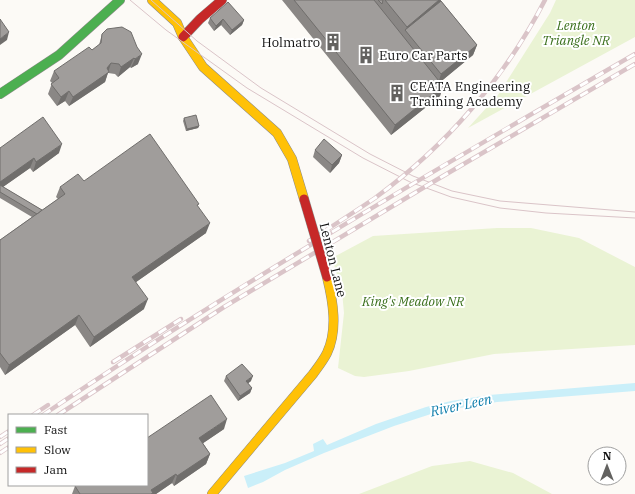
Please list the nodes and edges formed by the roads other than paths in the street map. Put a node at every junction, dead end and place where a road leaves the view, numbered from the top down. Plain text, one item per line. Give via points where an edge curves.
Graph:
1 (120, 0) edge
2 (152, 0) edge
3 (222, 0) edge
4 (173, 34) dead end
5 (183, 36) junction
6 (0, 94) edge
7 (212, 494) edge

1 - 6 street via 59,55
2 - 5 street, Lenton Lane via 178,23
3 - 5 street
4 - 5 street
5 - 7 street, Lenton Lane, bridge via 202,67 278,133 292,159 330,291 332,335 326,354 313,374

